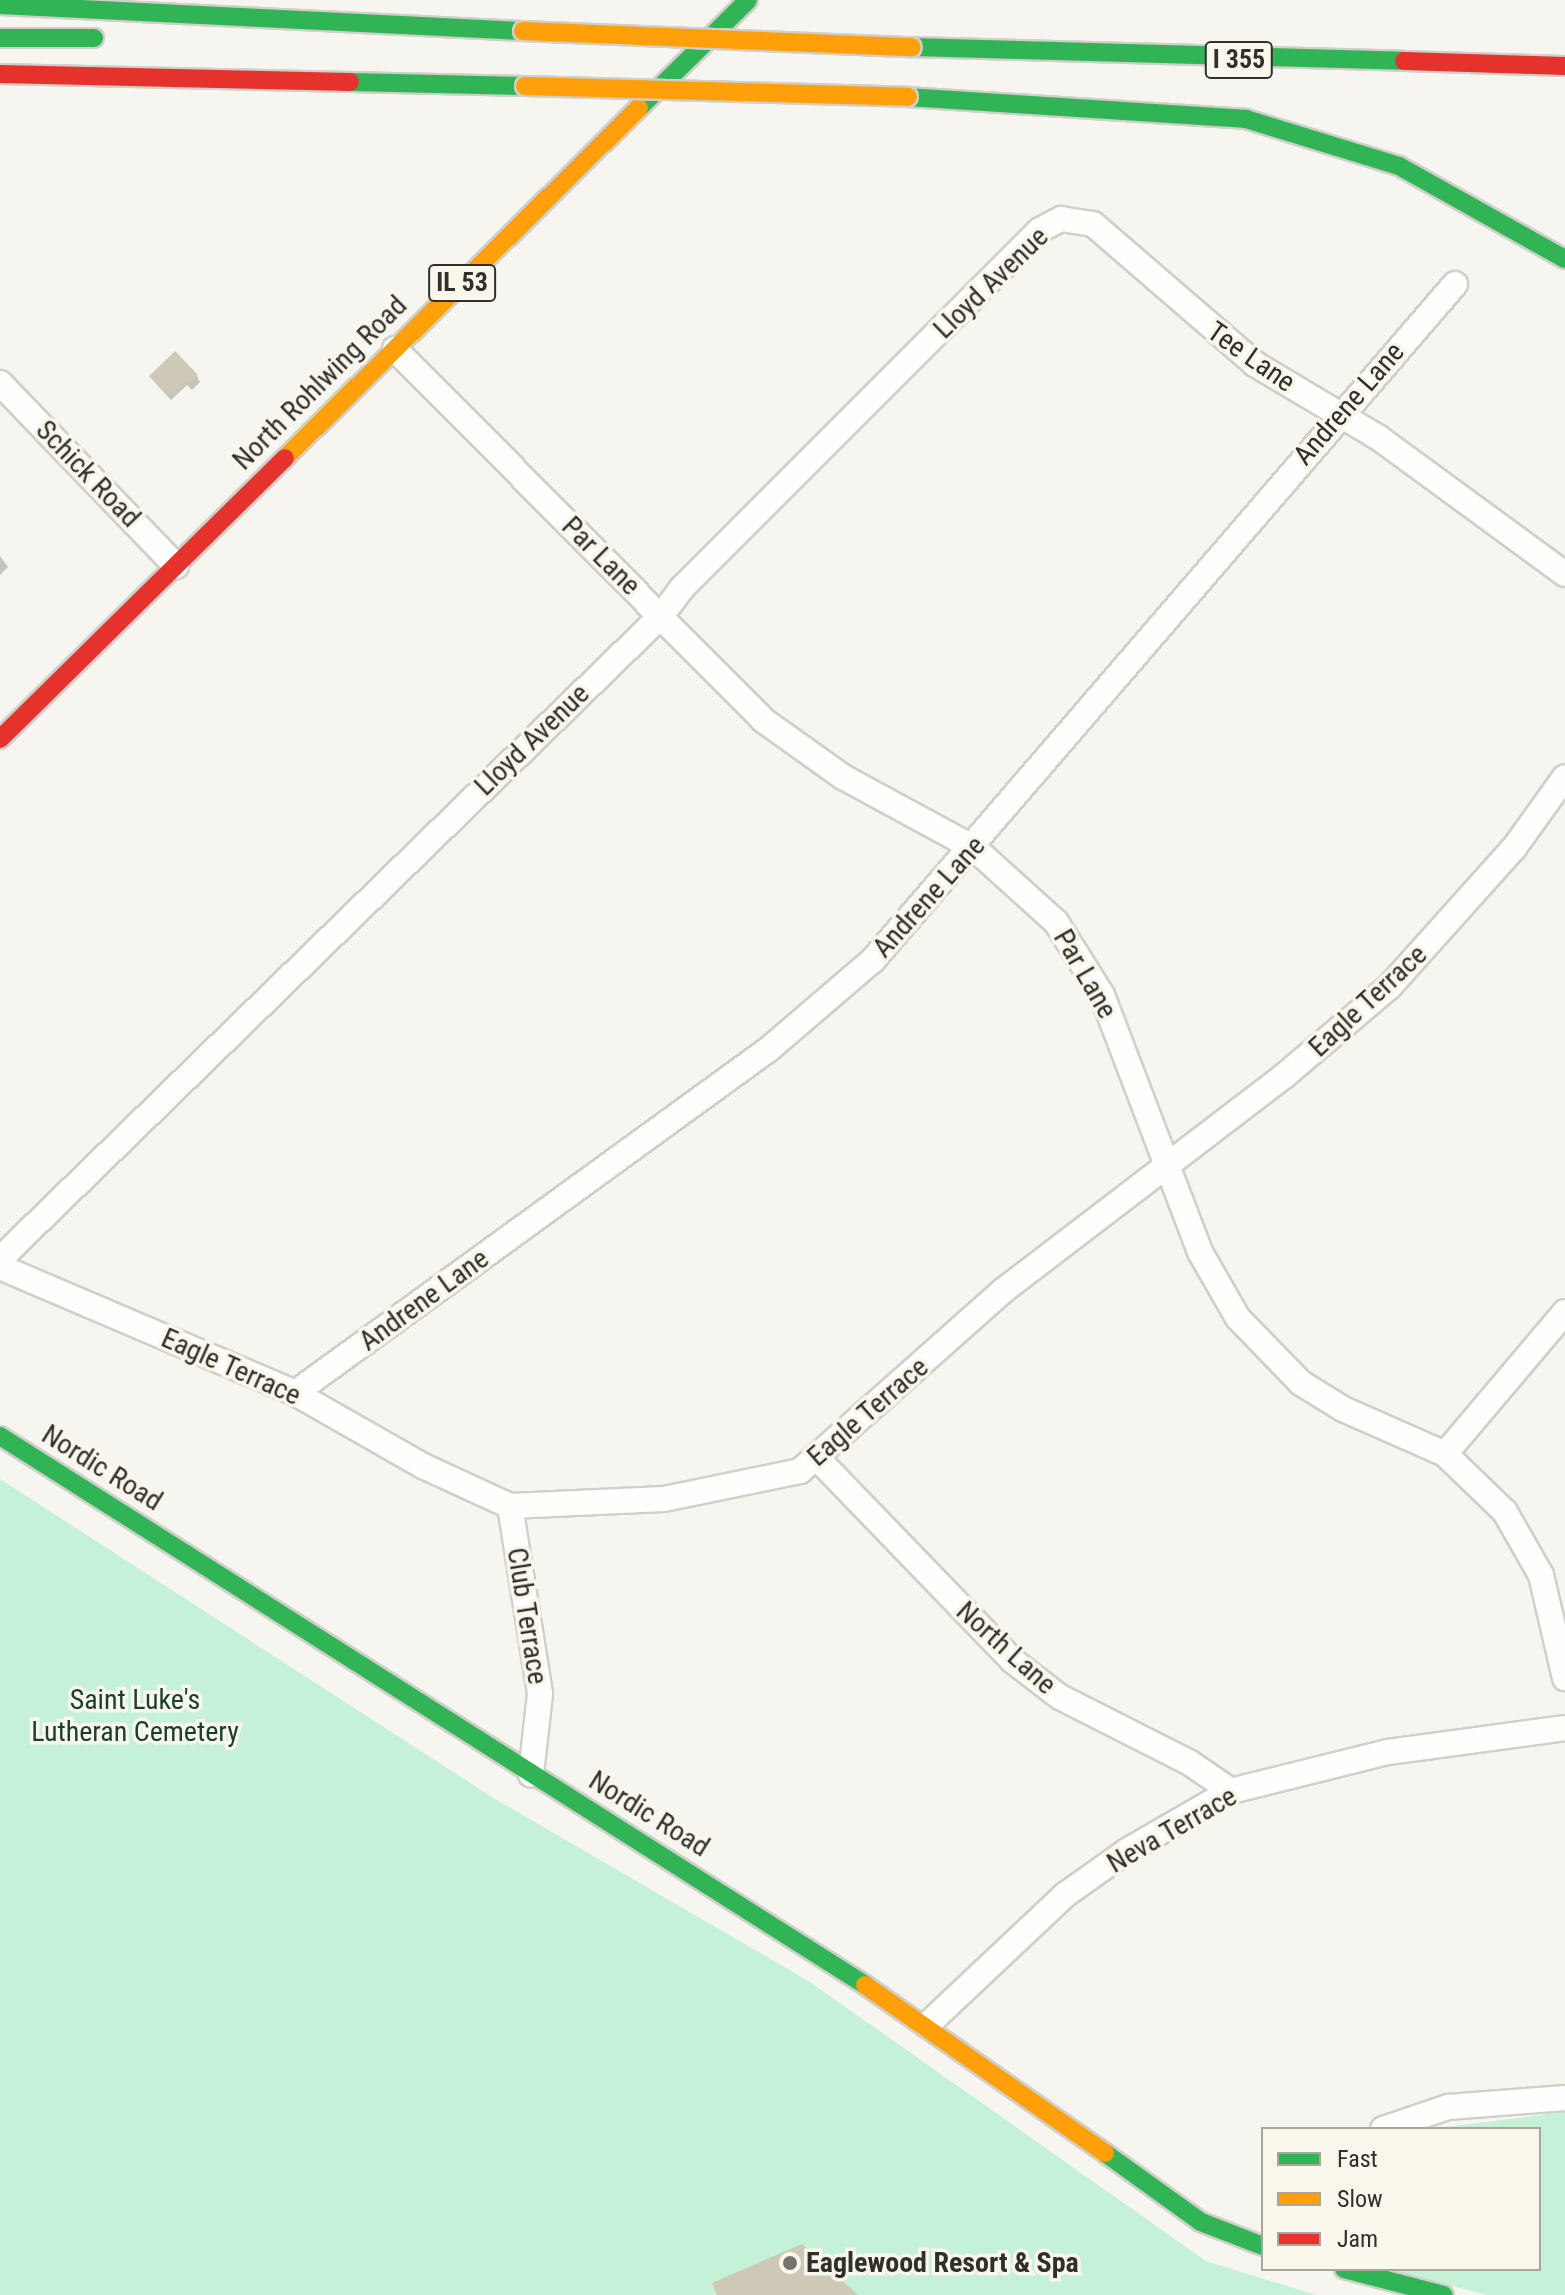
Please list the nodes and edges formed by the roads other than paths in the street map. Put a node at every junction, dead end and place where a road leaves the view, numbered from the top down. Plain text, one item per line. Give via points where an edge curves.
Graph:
1 (748, 0) edge
2 (0, 5) edge
3 (310, 17) junction
4 (225, 36) dead end
5 (0, 38) edge
6 (119, 38) dead end
7 (1565, 66) edge
8 (0, 74) edge
9 (182, 79) junction
10 (0, 93) edge
11 (1061, 219) joint
12 (1565, 259) edge
13 (1455, 284) dead end
14 (395, 349) junction
15 (0, 383) edge
16 (1339, 413) junction
17 (176, 566) junction
18 (1565, 574) edge
19 (661, 616) junction
20 (0, 739) edge
21 (1565, 777) edge
22 (974, 848) junction
23 (1169, 1164) junction
24 (0, 1259) edge
25 (0, 1267) edge
26 (1565, 1312) edge
27 (295, 1393) junction
28 (0, 1436) edge
29 (1445, 1454) junction
30 (817, 1458) junction
31 (510, 1506) junction
32 (1565, 1678) edge
33 (1565, 1728) edge
34 (531, 1774) junction
35 (1231, 1791) junction
36 (927, 2025) junction
37 (1565, 2098) edge
38 (1389, 2127) edge
39 (1261, 2244) edge
40 (1352, 2271) edge
41 (1444, 2295) edge

1 - 14 main road, North Rohlwing Road / IL 53
2 - 3 main road, I 355
3 - 4 main road
3 - 7 main road, I 355, bridge via 912,47
5 - 6 main road
8 - 9 main road
9 - 10 main road
9 - 12 main road, bridge via 908,97 1246,119 1399,166
11 - 16 street, Tee Lane via 1093,224 1255,364
11 - 19 street, Lloyd Avenue via 1040,230 681,589
13 - 16 street, Andrene Lane
14 - 17 main road, North Rohlwing Road / IL 53
14 - 19 street, Par Lane
15 - 17 street, Schick Road
16 - 18 street, Tee Lane
16 - 22 street, Andrene Lane
17 - 20 main road, North Rohlwing Road / IL 53
19 - 22 street, Par Lane via 796,747
19 - 24 street, Lloyd Avenue
21 - 23 street, Eagle Terrace via 1504,860 1390,986
22 - 23 street, Par Lane via 1056,922 1081,958 1112,1017
22 - 27 street, Andrene Lane via 873,960 769,1049
23 - 29 street, Par Lane via 1216,1285 1270,1356 1343,1409
23 - 30 street, Eagle Terrace via 1004,1290
25 - 27 street, Eagle Terrace
26 - 29 street
27 - 31 street, Eagle Terrace via 423,1466
28 - 34 main road, Nordic Road
29 - 32 street, Par Lane via 1505,1512 1527,1546 1541,1575
30 - 31 street, Eagle Terrace via 800,1471 716,1491 610,1504
30 - 35 street, North Lane via 1013,1661 1060,1697 1190,1763
31 - 34 street, Club Terrace via 540,1694
33 - 35 street, Neva Terrace via 1388,1752
34 - 36 main road, Nordic Road
35 - 36 street, Neva Terrace via 1127,1851 1065,1895
36 - 39 main road, Nordic Road via 1082,2132 1183,2210
37 - 38 street via 1448,2107
40 - 41 main road

